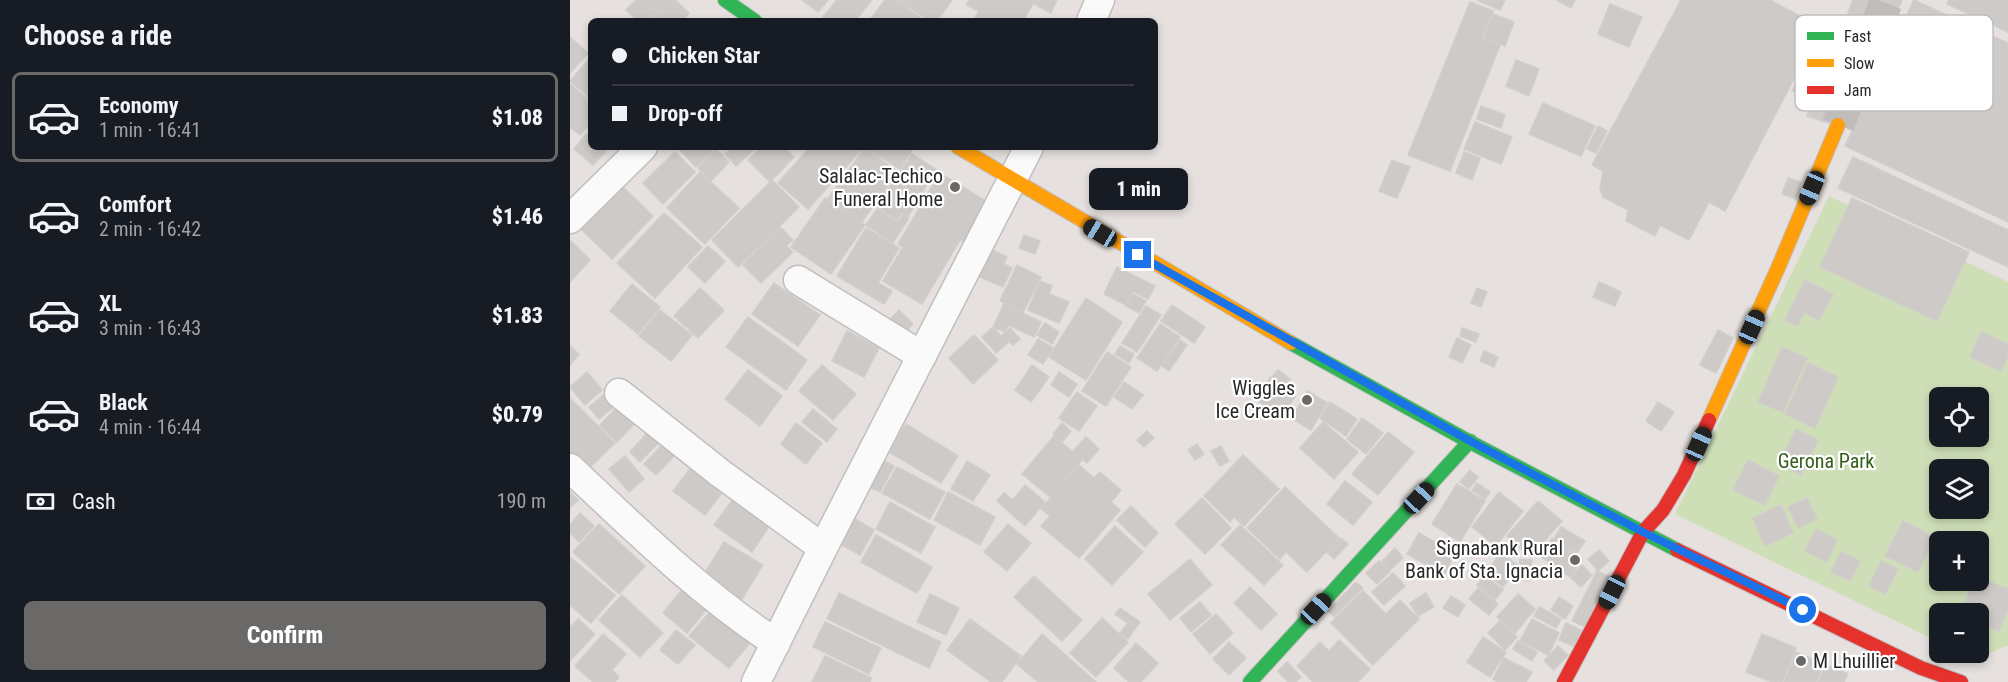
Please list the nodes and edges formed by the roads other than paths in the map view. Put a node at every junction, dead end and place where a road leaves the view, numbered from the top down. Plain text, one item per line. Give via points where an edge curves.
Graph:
1 (725, 0) edge
2 (1100, 0) edge
3 (751, 18) edge
4 (1092, 18) edge
5 (1838, 125) tunnel mouth
6 (641, 150) edge
7 (963, 150) edge
8 (1027, 150) edge
9 (1012, 180) junction
10 (570, 219) edge
11 (798, 280) dead end
12 (922, 356) junction
13 (619, 393) dead end
14 (1470, 441) junction
15 (570, 468) edge
16 (1643, 532) junction
17 (823, 548) junction
18 (776, 643) junction
19 (756, 682) edge
20 (1250, 682) edge
21 (1564, 682) edge
22 (1961, 682) edge

1 - 3 main road
2 - 4 street
5 - 16 main road via 1684,475 1664,510
6 - 10 street
7 - 9 main road
8 - 9 street
9 - 12 street
9 - 14 main road via 1120,245
11 - 12 street
12 - 17 street
13 - 17 street
14 - 16 main road
14 - 20 main road
15 - 18 street via 680,571
16 - 21 main road
16 - 22 main road via 1912,663
17 - 18 street
18 - 19 street

